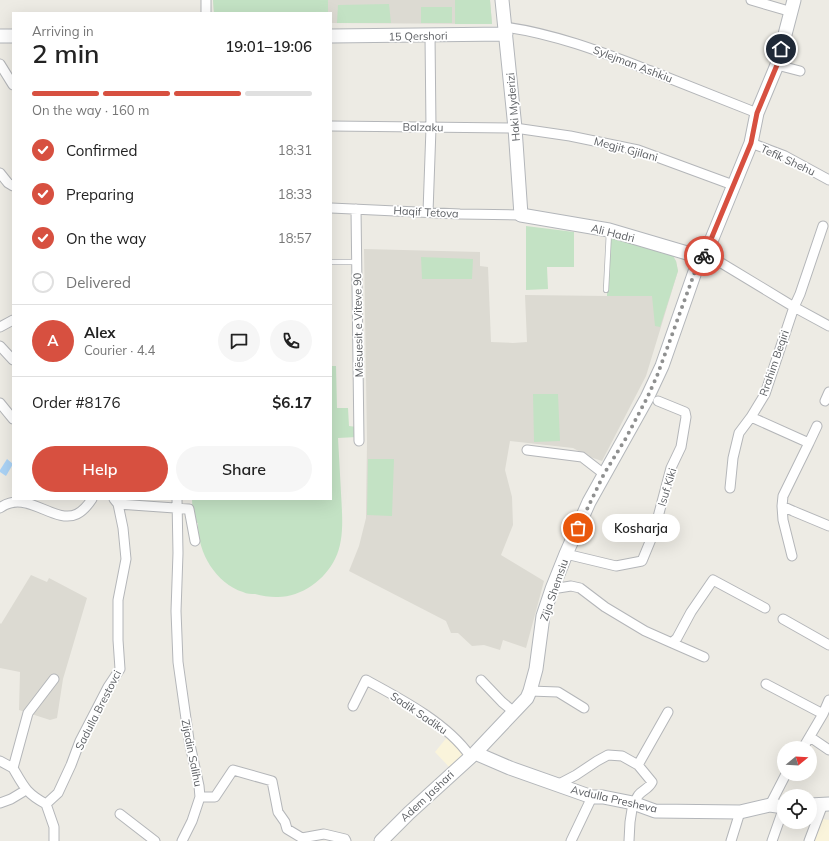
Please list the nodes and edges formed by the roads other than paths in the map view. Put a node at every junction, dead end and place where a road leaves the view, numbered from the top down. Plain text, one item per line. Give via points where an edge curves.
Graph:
1 (206, 0) edge
2 (502, 0) edge
3 (751, 0) edge
4 (793, 6) edge
5 (206, 12) edge
6 (505, 31) junction
7 (0, 36) edge
8 (12, 36) edge
9 (332, 36) edge
10 (430, 36) junction
11 (0, 64) edge
12 (777, 65) junction
13 (800, 71) dead end
14 (12, 82) edge
15 (757, 113) junction
16 (332, 126) edge
17 (431, 128) junction
18 (515, 128) junction
19 (751, 143) junction
20 (0, 173) edge
21 (828, 175) edge
22 (12, 185) edge
23 (733, 185) junction
24 (332, 208) edge
25 (356, 209) junction
26 (428, 212) junction
27 (521, 215) junction
28 (823, 226) dead end
29 (609, 230) junction
30 (704, 256) junction
31 (332, 262) edge
32 (357, 262) junction
33 (606, 290) dead end
34 (794, 307) junction
35 (12, 321) edge
36 (829, 326) edge
37 (0, 327) edge
38 (0, 346) edge
39 (12, 359) edge
40 (829, 392) edge
41 (658, 401) dead end
42 (825, 401) dead end
43 (0, 402) edge
44 (751, 417) junction
45 (12, 418) edge
46 (817, 426) dead end
47 (359, 441) dead end
48 (809, 443) junction
49 (527, 450) dead end
50 (604, 474) junction
51 (730, 488) dead end
52 (91, 500) edge
53 (116, 502) edge
54 (177, 503) edge
55 (189, 504) edge
56 (782, 506) junction
57 (0, 508) edge
58 (829, 526) edge
59 (195, 541) dead end
60 (566, 554) junction
61 (792, 556) dead end
62 (552, 589) junction
63 (765, 608) dead end
64 (783, 620) dead end
65 (672, 643) junction
66 (829, 645) edge
67 (704, 657) dead end
68 (54, 679) dead end
69 (481, 680) dead end
70 (766, 684) dead end
71 (530, 691) junction
72 (829, 700) edge
73 (353, 706) dead end
74 (584, 708) dead end
75 (514, 712) junction
76 (668, 712) dead end
77 (823, 714) junction
78 (810, 737) junction
79 (807, 741) edge
80 (829, 750) edge
81 (472, 754) junction
82 (0, 761) edge
83 (638, 765) junction
84 (13, 768) junction
85 (782, 781) edge
86 (557, 785) junction
87 (26, 790) junction
88 (200, 797) junction
89 (592, 797) junction
90 (0, 803) edge
91 (46, 804) junction
92 (634, 804) junction
93 (770, 805) junction
94 (821, 805) edge
95 (777, 806) edge
96 (740, 812) junction
97 (120, 814) dead end
98 (777, 827) edge
99 (54, 841) edge
100 (154, 841) edge
101 (182, 841) edge
102 (346, 841) edge
103 (381, 841) edge
104 (571, 841) edge
105 (629, 841) edge
106 (731, 841) edge
107 (772, 841) edge
108 (809, 841) edge

1 - 5 street
2 - 6 main road, Haki Myderizi
3 - 4 street
4 - 12 main road, Zija Shemsiu
6 - 10 main road, 15 Qershori
6 - 15 street, Sylejman Ashkiu via 519,29 585,46
6 - 18 main road, Haki Myderizi
7 - 8 main road
9 - 10 main road, 15 Qershori
10 - 17 street
11 - 14 street
12 - 13 street
12 - 15 main road, Zija Shemsiu
15 - 19 main road, Zija Shemsiu
16 - 17 street, Balzaku
17 - 18 street, Balzaku
17 - 26 street
18 - 23 street, Megjit Gjilani via 638,150
18 - 27 main road, Haki Myderizi
19 - 21 street, Tefik Shehu
19 - 23 main road, Zija Shemsiu
20 - 22 street
23 - 30 main road, Zija Shemsiu
24 - 25 street, Haqif Tetova
25 - 26 street, Haqif Tetova
25 - 32 street, Mësuesit e Viteve 90
26 - 27 street, Haqif Tetova
27 - 29 main road, Ali Hadri
28 - 34 street, Rrahim Beqiri
29 - 30 main road, Ali Hadri
29 - 33 lane
30 - 34 street via 718,261
30 - 50 main road, Zija Shemsiu via 697,266 662,366 626,438
31 - 32 lane
32 - 47 street, Mësuesit e Viteve 90
34 - 36 street
34 - 44 street, Rrahim Beqiri via 765,394
35 - 37 street
38 - 39 street
40 - 42 street
41 - 60 street, Isuf Kiki via 685,412 686,417 681,447 671,468 654,532 642,561 616,566
43 - 45 street
44 - 48 street
44 - 51 street, Rrahim Beqiri via 739,434
46 - 48 street
48 - 56 street via 783,496
49 - 50 street via 582,456
50 - 60 main road, Zija Shemsiu
52 - 57 street via 76,515 64,515 15,502
53 - 54 street
53 - 91 street, Sadulla Brestovci via 123,528 126,559 118,600 120,669 80,741 58,793
54 - 55 street
54 - 88 street, Zijadin Salihu via 178,662
55 - 59 street
56 - 58 street
56 - 61 street
60 - 62 main road, Zija Shemsiu
62 - 65 street via 571,586 580,588 605,607 645,631
62 - 71 main road, Zija Shemsiu via 543,616 536,669
63 - 65 street via 713,580
64 - 66 street
65 - 67 street
68 - 84 street via 28,713
69 - 75 street
70 - 77 street
71 - 74 street via 558,692
71 - 75 main road, Zija Shemsiu
72 - 77 street
73 - 81 street, Sadik Sadiku via 366,680 431,719
75 - 81 main road, Zija Shemsiu
76 - 83 street
77 - 78 street
78 - 79 street
78 - 80 street
81 - 86 main road, Avdulla Presheva
81 - 103 main road, Adem Jashari
82 - 84 street
83 - 86 street via 622,756 608,755
83 - 92 street via 652,782 639,793
84 - 87 street
85 - 93 street
86 - 89 main road, Avdulla Presheva
87 - 90 street
87 - 91 street
88 - 101 street, Zijadin Salihu
88 - 102 street via 215,797 233,770 272,781 278,812 288,829 302,838 324,834
89 - 92 main road, Avdulla Presheva
89 - 104 street
91 - 99 street via 54,827
92 - 96 main road, Avdulla Presheva via 655,811
92 - 105 street
93 - 95 main road, Avdulla Presheva
93 - 96 main road, Avdulla Presheva
94 - 108 street
96 - 106 street
97 - 100 street
98 - 107 street

